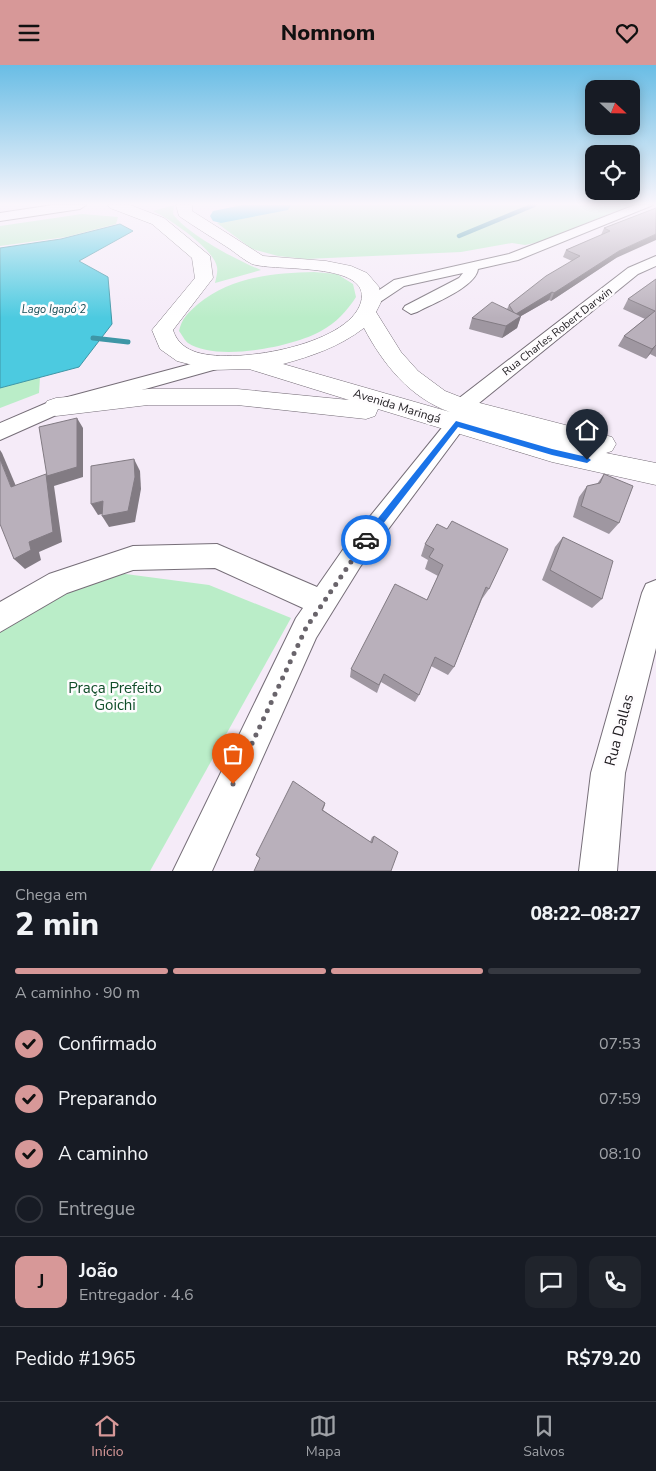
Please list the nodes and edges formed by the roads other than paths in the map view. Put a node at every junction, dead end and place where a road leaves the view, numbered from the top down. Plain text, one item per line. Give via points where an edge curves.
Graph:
1 (184, 243) edge
2 (231, 243) edge
3 (550, 243) edge
4 (656, 260) edge
5 (471, 267) junction
6 (369, 307) junction
7 (411, 309) dead end
8 (217, 363) junction
9 (256, 364) junction
10 (56, 407) junction
11 (449, 416) junction
12 (0, 432) edge
13 (656, 455) edge
14 (656, 474) edge
15 (656, 593) edge
16 (322, 603) junction
17 (0, 618) edge
18 (192, 871) edge
19 (598, 871) edge

1 - 8 main road, Avenida Maringá via 200,256 204,278 194,295 176,310 162,330 169,345 185,356
2 - 6 main road, Avenida Maringá via 257,259 287,265 328,266 356,274 368,286
3 - 5 street via 513,257
4 - 11 street, Rua Charles Robert Darwin via 633,271
5 - 6 street via 399,283
5 - 7 street via 470,275 464,281
6 - 9 main road, Avenida Maringá via 354,327 326,343 296,355
6 - 11 main road, Avenida Maringá via 376,334 397,363 431,394
8 - 9 main road, Avenida Maringá
8 - 10 street
9 - 11 main road, Avenida Maringá
10 - 11 main road via 148,397 237,397
10 - 12 street
11 - 13 main road, Avenida Maringá via 551,432
11 - 14 main road, Avenida Maringá via 552,452
11 - 16 street, Rua Charles Robert Darwin
15 - 19 street, Rua Dallas via 608,773
16 - 17 street via 217,556 133,558 59,583
16 - 18 street, Rua Charles Robert Darwin via 306,628

